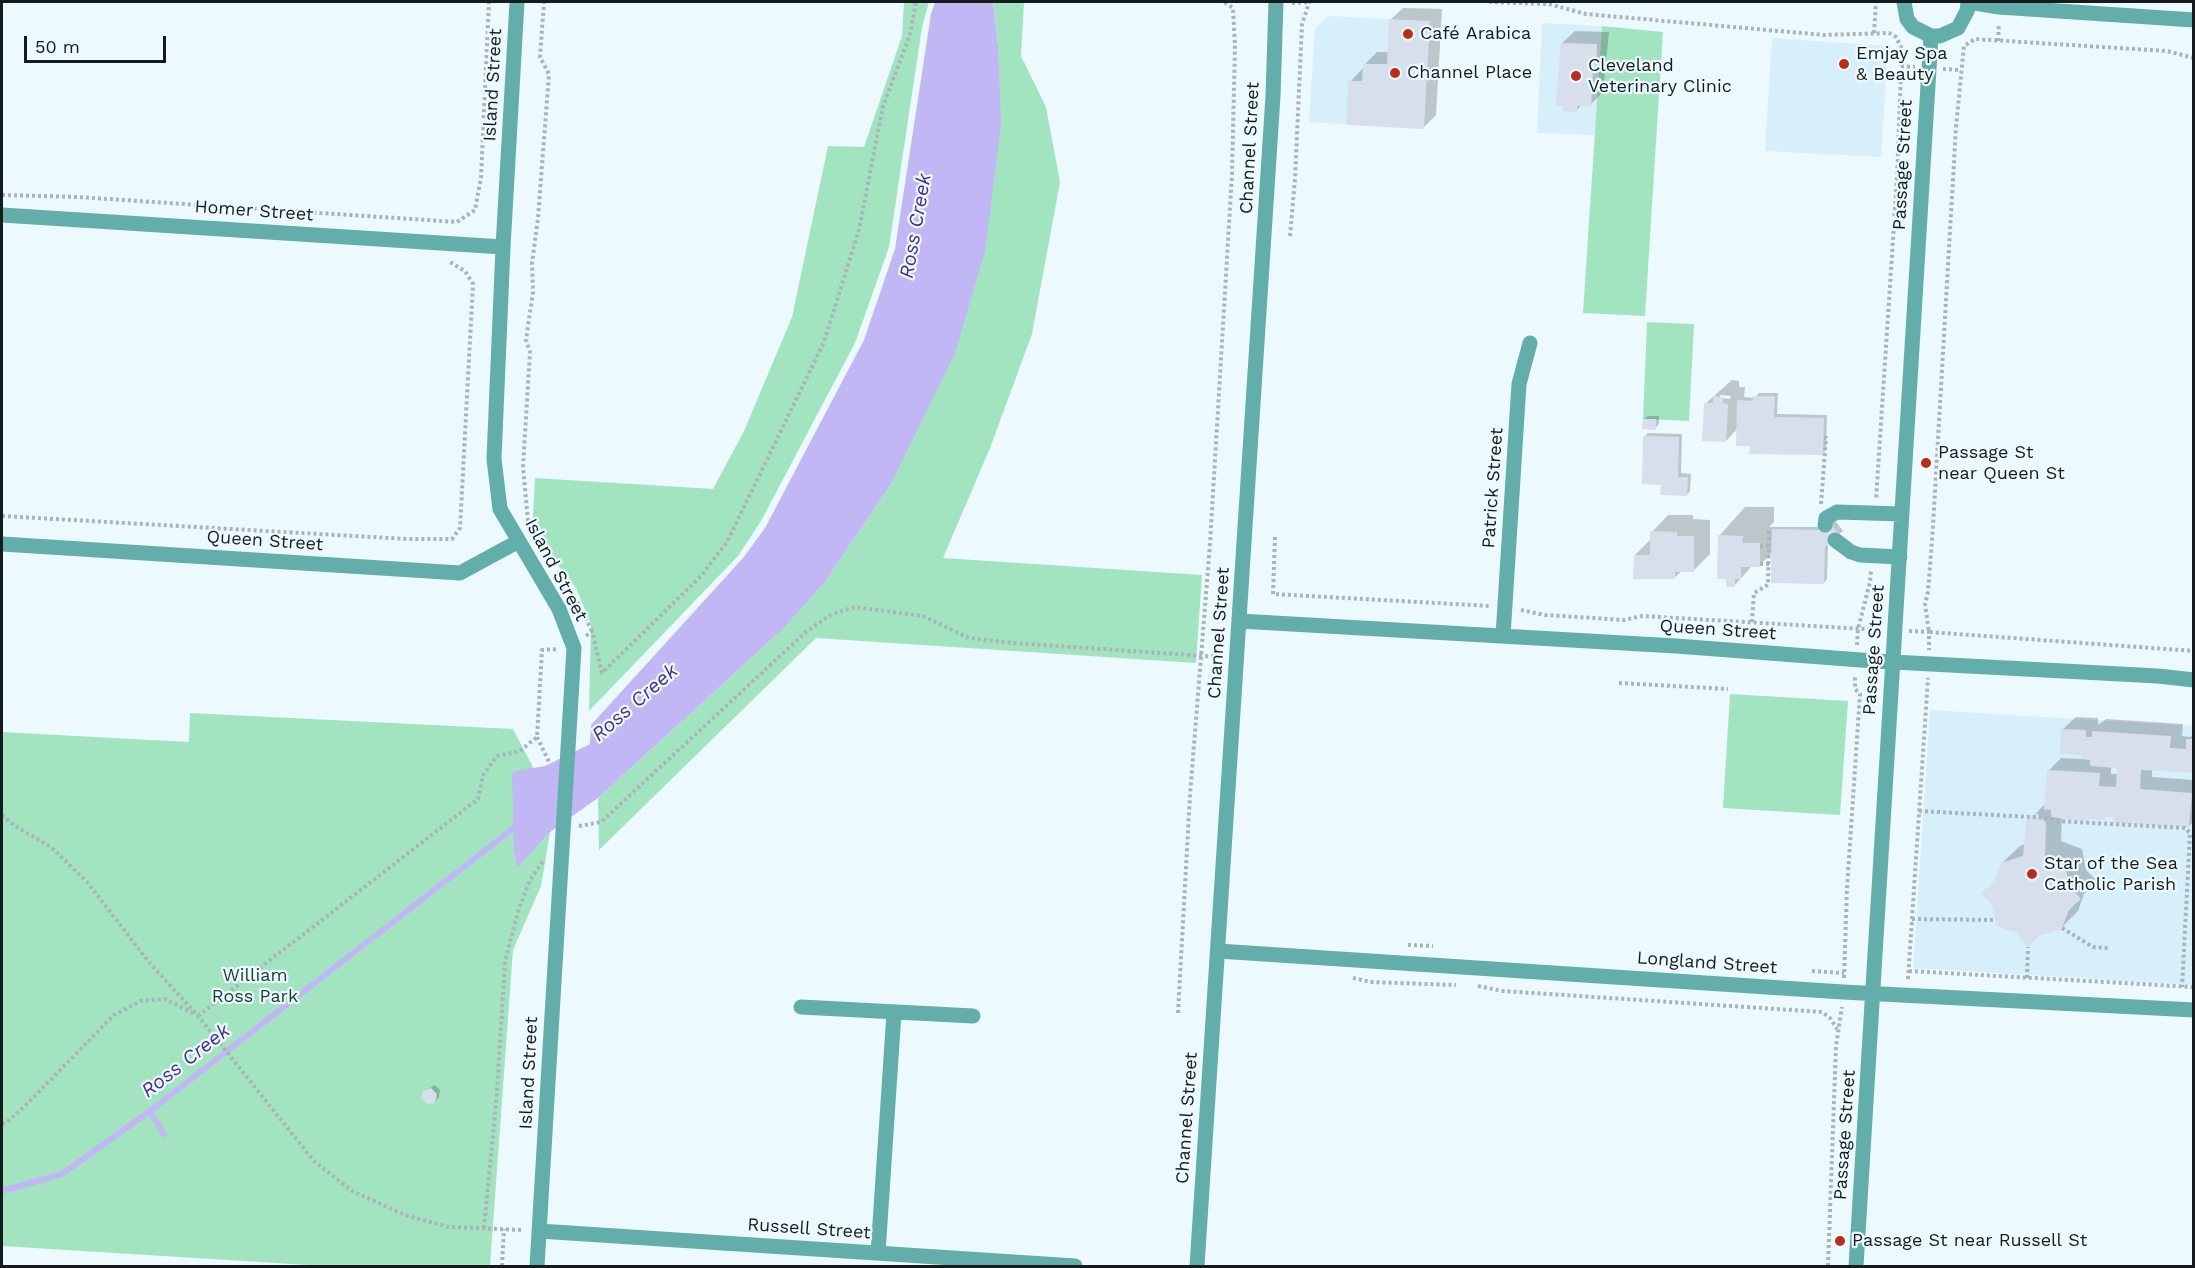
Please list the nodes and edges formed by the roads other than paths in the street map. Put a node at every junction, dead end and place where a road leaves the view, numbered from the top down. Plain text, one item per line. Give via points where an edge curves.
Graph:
1 (517, 2) edge
2 (1276, 2) edge
3 (1904, 2) edge
4 (1968, 2) edge
5 (2193, 20) edge
6 (1931, 36) junction
7 (2, 215) edge
8 (503, 247) junction
9 (1530, 343) dead end
10 (1902, 514) junction
11 (1826, 523) road end
12 (1834, 540) dead end
13 (519, 541) junction
14 (2, 544) edge
15 (1900, 557) junction
16 (1239, 621) junction
17 (1503, 636) junction
18 (1893, 662) junction
19 (2193, 680) edge
20 (1218, 951) junction
21 (1873, 993) junction
22 (801, 1007) dead end
23 (2193, 1010) edge
24 (894, 1012) junction
25 (973, 1016) dead end
26 (539, 1231) junction
27 (878, 1253) junction
28 (537, 1266) edge
29 (1075, 1266) edge
30 (1197, 1266) edge
31 (1856, 1266) edge

1 - 8 street, Island Street
2 - 16 street, Channel Street
3 - 6 street via 1913,27
4 - 5 street via 1999,8
4 - 6 street via 1958,28
6 - 10 street, Passage Street
7 - 8 street, Homer Street
8 - 13 street, Island Street via 494,459 500,509
9 - 17 street, Patrick Street via 1519,384
10 - 11 street via 1837,512
10 - 15 street, Passage Street
12 - 15 street via 1860,555
13 - 14 street, Queen Street via 460,573
13 - 26 street, Island Street via 559,609 574,648
15 - 18 street, Passage Street
16 - 17 street, Queen Street
16 - 20 street, Channel Street
17 - 18 street, Queen Street
18 - 19 street, Queen Street
18 - 21 street, Passage Street
20 - 21 street, Longland Street
20 - 30 street, Channel Street
21 - 23 street, Longland Street
21 - 31 street, Passage Street
22 - 24 street
24 - 25 street
24 - 27 street
26 - 27 street, Russell Street
26 - 28 street, Island Street
27 - 29 street, Russell Street

